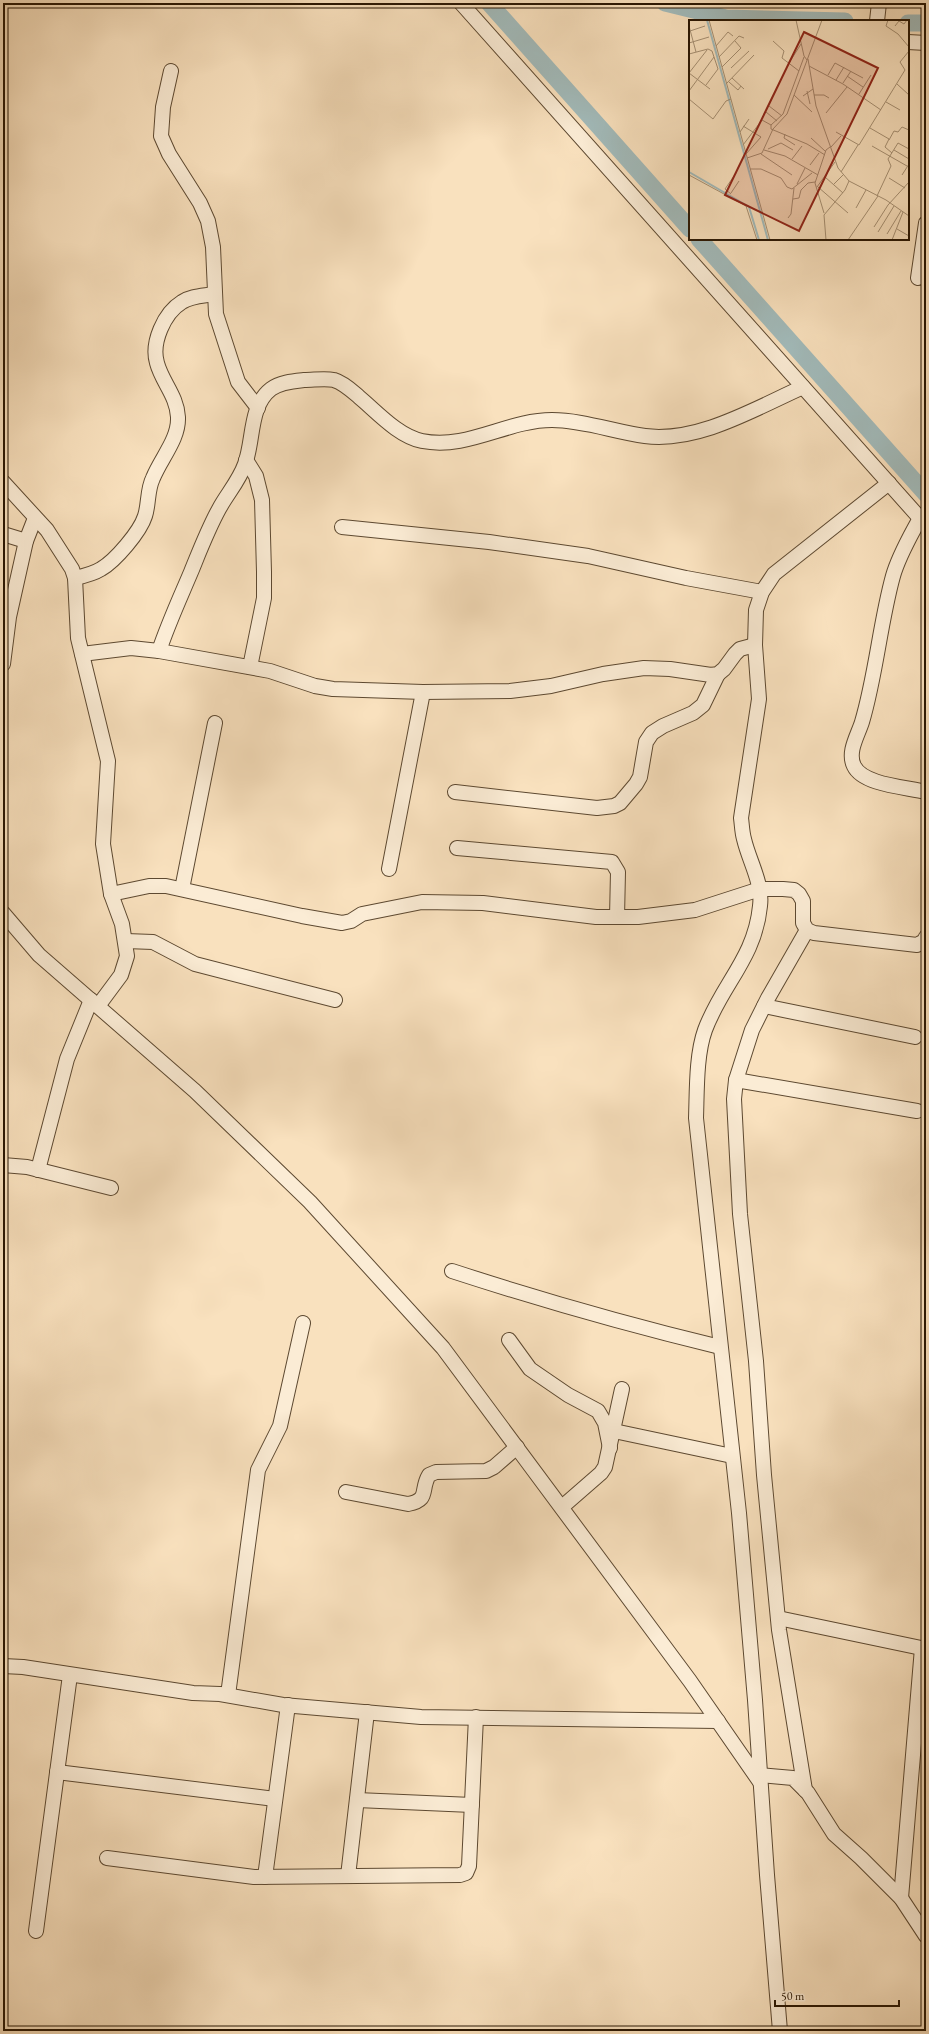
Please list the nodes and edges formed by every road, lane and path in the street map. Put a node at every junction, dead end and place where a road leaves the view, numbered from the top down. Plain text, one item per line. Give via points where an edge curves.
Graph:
1 (461, 3) edge
2 (909, 42) edge
3 (926, 43) edge
4 (172, 71) dead end
5 (926, 223) edge
6 (918, 278) dead end
7 (214, 294) junction
8 (803, 387) junction
9 (258, 408) junction
10 (246, 460) junction
11 (3, 482) edge
12 (888, 483) junction
13 (35, 518) junction
14 (923, 522) edge
15 (342, 527) dead end
16 (3, 534) edge
17 (26, 541) junction
18 (75, 578) junction
19 (762, 592) junction
20 (755, 645) junction
21 (159, 651) junction
22 (82, 654) junction
23 (3, 664) edge
24 (250, 667) junction
25 (718, 674) junction
26 (423, 692) junction
27 (215, 723) dead end
28 (455, 792) dead end
29 (926, 792) edge
30 (457, 848) dead end
31 (388, 869) dead end
32 (182, 889) junction
33 (764, 890) junction
34 (111, 894) junction
35 (3, 913) edge
36 (617, 917) junction
37 (808, 930) junction
38 (926, 937) edge
39 (126, 941) junction
40 (335, 1000) dead end
41 (94, 1003) junction
42 (764, 1006) junction
43 (915, 1037) dead end
44 (736, 1080) junction
45 (917, 1111) dead end
46 (3, 1165) edge
47 (38, 1170) junction
48 (111, 1188) dead end
49 (452, 1271) dead end
50 (303, 1323) dead end
51 (509, 1340) dead end
52 (720, 1347) junction
53 (622, 1389) dead end
54 (614, 1431) junction
55 (517, 1447) junction
56 (610, 1448) junction
57 (732, 1456) junction
58 (346, 1492) dead end
59 (562, 1507) junction
60 (778, 1618) junction
61 (924, 1648) edge
62 (3, 1666) edge
63 (70, 1675) junction
64 (228, 1695) junction
65 (288, 1705) junction
66 (921, 1705) edge
67 (367, 1712) junction
68 (476, 1717) junction
69 (718, 1721) junction
70 (57, 1772) junction
71 (762, 1777) junction
72 (805, 1790) junction
73 (275, 1799) junction
74 (357, 1800) junction
75 (472, 1805) junction
76 (107, 1858) dead end
77 (348, 1876) junction
78 (265, 1877) junction
79 (901, 1898) junction
80 (36, 1931) dead end
81 (926, 1936) edge
82 (780, 2031) edge

1 - 8 street
2 - 3 street
4 - 7 street via 163,107 161,136 208,221
5 - 6 street
7 - 9 street via 216,314 238,382
7 - 18 street via 188,298 180,302 165,320 161,330 155,354 176,406 177,429 152,479 141,525 108,565 92,574
8 - 9 street via 713,427 665,438 552,420 446,444 420,441 402,432 348,387 334,380 315,379 273,387 264,396
8 - 12 street
9 - 10 street
10 - 21 street via 207,534
10 - 24 street via 256,476 262,500 264,572 264,598
11 - 13 street
12 - 14 street
12 - 19 street via 774,574
13 - 17 street
13 - 18 street via 57,543
14 - 29 street via 900,554 868,698 852,754 853,765 867,779
15 - 19 street via 489,542 588,556
16 - 17 street
17 - 23 street via 9,617
18 - 22 street via 78,638
19 - 20 street via 756,610
20 - 25 street via 740,649
20 - 33 street via 759,699 741,818 743,838
21 - 22 street via 132,648
21 - 24 street
22 - 34 street via 108,762 103,844
24 - 26 street via 334,689
25 - 26 street via 644,668 551,686 510,691
25 - 28 street via 703,705 693,714 652,733 646,742 640,778 620,803 614,806 597,808
26 - 31 street
27 - 32 street
30 - 36 street via 612,862 618,872
32 - 34 street via 149,886
32 - 36 street via 342,923 362,914 422,902 483,903 596,917
33 - 36 street via 694,910
33 - 37 street via 794,890 800,894 803,901 803,923
33 - 52 street via 755,936 747,956 715,1008 704,1032 699,1062 696,1118
34 - 39 street
35 - 41 street via 39,955
37 - 38 street via 814,933 917,945
37 - 42 street
39 - 40 street via 153,942 206,968
39 - 41 street via 127,956 121,975
41 - 47 street via 67,1059
41 - 55 street via 195,1091 310,1202 444,1348
42 - 43 street
42 - 44 street via 752,1030
44 - 45 street
44 - 60 street via 734,1099 740,1214 756,1361
46 - 47 street
47 - 48 street
49 - 52 street via 528,1296
50 - 64 street via 280,1426 258,1470
51 - 56 street via 530,1369 598,1411 605,1423
52 - 57 street
53 - 54 street
54 - 56 street
54 - 57 street
55 - 58 street via 486,1471 436,1472 429,1475 422,1498 416,1503 408,1504
55 - 59 street
56 - 59 street via 601,1473
57 - 71 street
59 - 69 street
60 - 61 street
60 - 72 street
61 - 66 street
62 - 63 street via 23,1666
63 - 64 street via 193,1693
63 - 70 street
64 - 65 street
65 - 67 street
65 - 73 street
66 - 79 street
67 - 68 street
67 - 74 street
68 - 69 street
68 - 75 street
69 - 71 street
70 - 73 street
70 - 80 street
71 - 72 street via 793,1778
71 - 82 street via 766,1875
72 - 79 street via 834,1834
73 - 78 street
74 - 75 street
74 - 77 street
75 - 77 street via 469,1866 466,1873 452,1876
76 - 78 street via 212,1873
77 - 78 street
79 - 81 street

